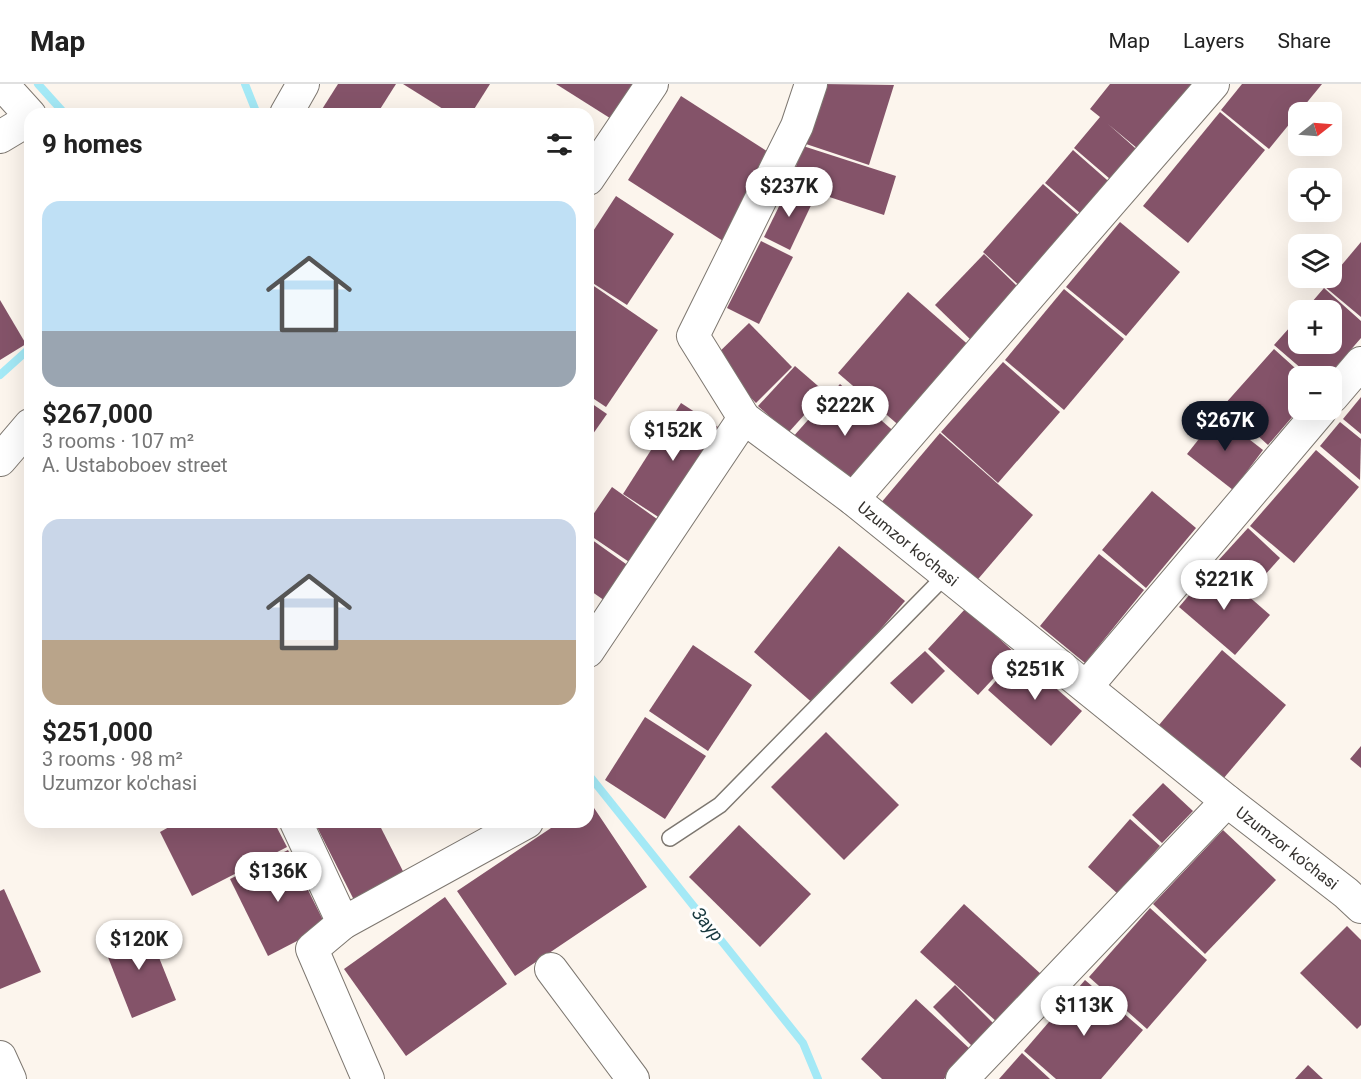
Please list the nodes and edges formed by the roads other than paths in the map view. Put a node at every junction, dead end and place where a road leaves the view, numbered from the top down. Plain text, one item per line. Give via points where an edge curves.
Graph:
1 (2, 84) edge
2 (303, 84) edge
3 (652, 84) edge
4 (811, 84) edge
5 (1213, 84) edge
6 (289, 108) edge
7 (24, 110) edge
8 (24, 121) edge
9 (0, 137) edge
10 (594, 170) edge
11 (1361, 363) edge
12 (1342, 385) edge
13 (744, 418) junction
14 (1313, 420) edge
15 (24, 433) edge
16 (0, 460) edge
17 (852, 499) junction
18 (947, 574) junction
19 (594, 642) edge
20 (1087, 686) junction
21 (1227, 801) junction
22 (299, 828) edge
23 (516, 828) edge
24 (670, 838) dead end
25 (1356, 892) edge
26 (343, 923) junction
27 (550, 969) dead end
28 (0, 1057) edge
29 (10, 1079) edge
30 (368, 1079) edge
31 (633, 1079) edge
32 (962, 1079) edge

1 - 7 street
2 - 6 street
3 - 10 street
4 - 13 street, Uzumzor ko'chasi via 797,126 693,336
5 - 17 street
8 - 9 street
11 - 12 street
13 - 17 street, Uzumzor ko'chasi
13 - 19 street
14 - 20 street
15 - 16 street
17 - 18 street, Uzumzor ko'chasi
18 - 20 street, Uzumzor ko'chasi
18 - 24 lane via 720,805
20 - 21 street, Uzumzor ko'chasi
21 - 25 street, Uzumzor ko'chasi
21 - 32 street
22 - 26 street
23 - 26 street
26 - 30 street via 312,949
27 - 31 street
28 - 29 street

